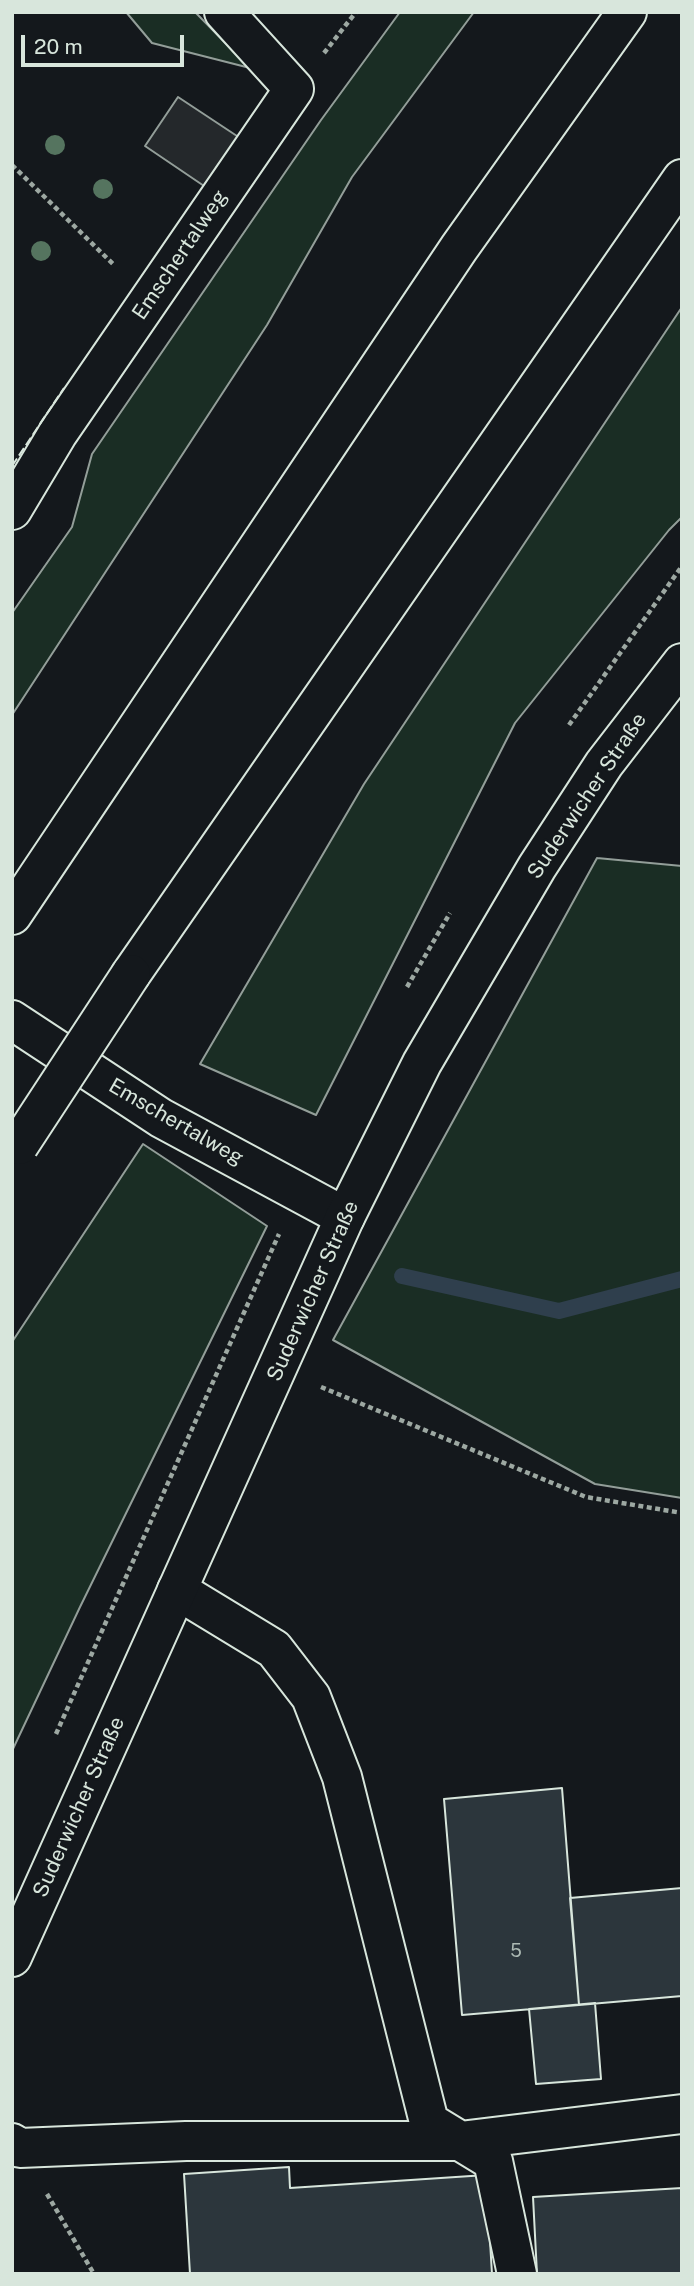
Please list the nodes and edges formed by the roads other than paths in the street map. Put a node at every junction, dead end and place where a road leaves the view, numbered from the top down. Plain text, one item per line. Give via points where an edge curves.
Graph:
1 (224, 12) edge
2 (628, 12) edge
3 (682, 179) edge
4 (12, 510) edge
5 (682, 663) edge
6 (17, 908) edge
7 (12, 1020) edge
8 (16, 1150) edge
9 (345, 1217) junction
10 (177, 1590) junction
11 (12, 1957) edge
12 (682, 2114) edge
13 (460, 2141) junction
14 (16, 2145) edge
15 (517, 2274) edge

1 - 4 main road, Emschertalweg via 294,89 58,433
2 - 6 main road via 459,248
3 - 8 main road, bridge via 131,974
5 - 9 main road, Suderwicher Straße via 604,764 537,867 422,1063
7 - 9 main road, Emschertalweg via 161,1118
9 - 10 main road, Suderwicher Straße
10 - 11 main road, Suderwicher Straße
10 - 13 main road via 274,1649 311,1697 342,1777 429,2122
12 - 13 main road
13 - 14 main road
13 - 15 main road via 493,2161

